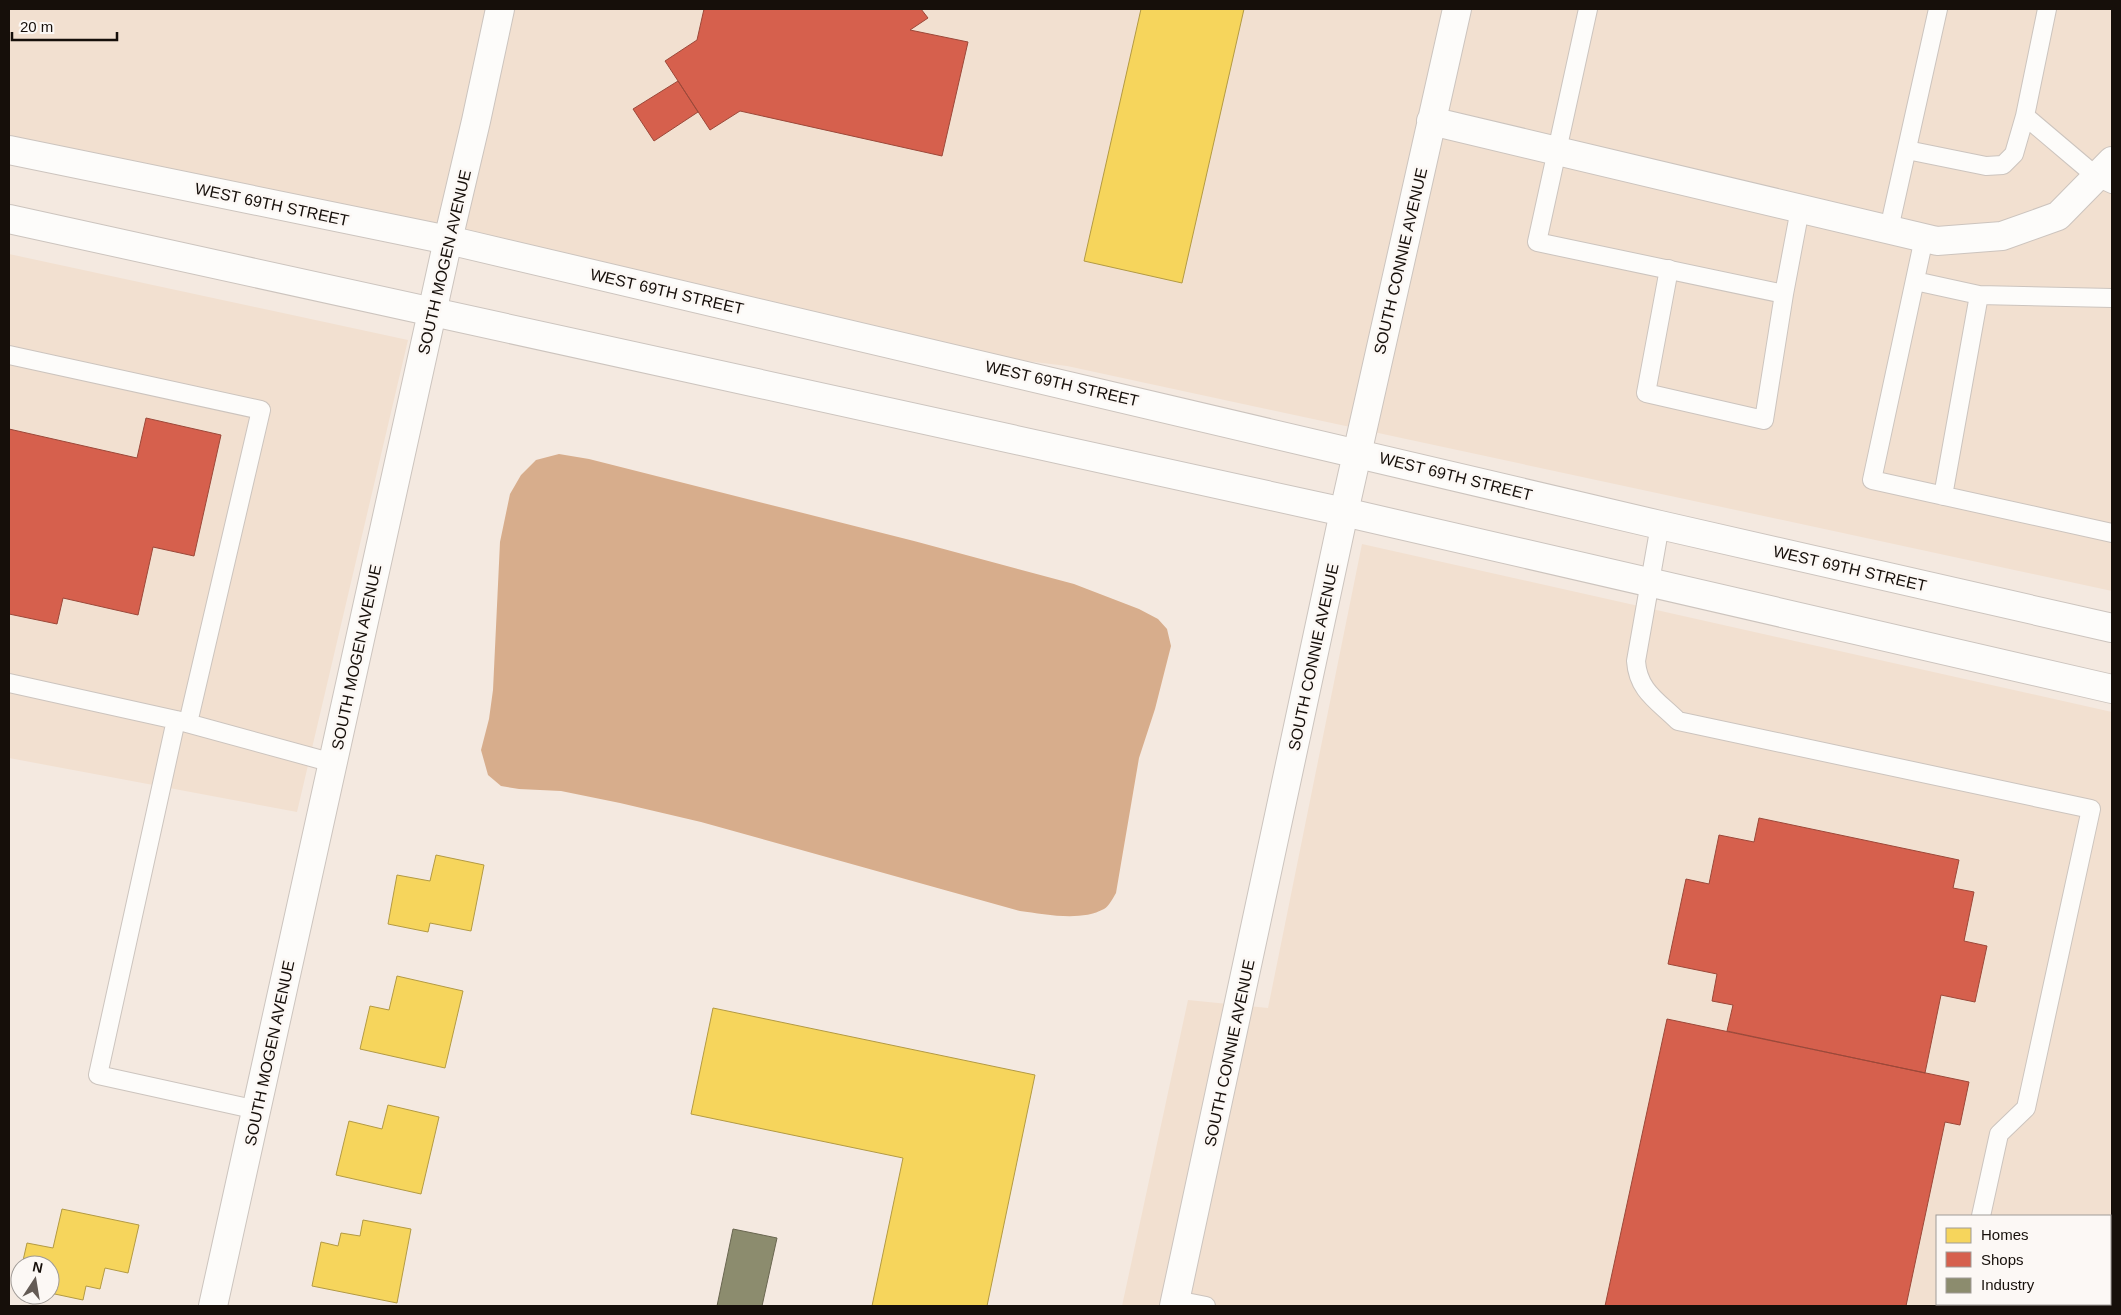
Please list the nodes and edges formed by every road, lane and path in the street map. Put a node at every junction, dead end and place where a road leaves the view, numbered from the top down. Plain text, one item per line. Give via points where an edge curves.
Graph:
1 (500, 9) edge
2 (1456, 9) edge
3 (1588, 9) edge
4 (1938, 9) edge
5 (2047, 9) edge
6 (2025, 116) junction
7 (1431, 121) junction
8 (9, 150) edge
9 (1556, 150) junction
10 (1907, 150) junction
11 (2107, 174) edge
12 (1800, 208) junction
13 (9, 219) edge
14 (1889, 229) junction
15 (1924, 238) junction
16 (448, 240) junction
17 (1669, 269) junction
18 (1915, 281) junction
19 (1784, 294) junction
20 (1978, 295) junction
21 (2112, 298) edge
22 (433, 311) junction
23 (9, 355) edge
24 (1358, 452) junction
25 (1943, 496) junction
26 (1344, 512) junction
27 (1660, 525) junction
28 (2112, 532) edge
29 (1650, 583) junction
30 (2112, 628) edge
31 (9, 683) edge
32 (2112, 688) edge
33 (182, 722) junction
34 (333, 763) junction
35 (257, 1110) junction
36 (1981, 1215) edge
37 (1175, 1303) edge
38 (213, 1306) edge
39 (1206, 1306) edge

1 - 16 street, SOUTH MOGEN AVENUE
2 - 7 street, SOUTH CONNIE AVENUE
3 - 9 lane
4 - 10 lane
5 - 6 lane
6 - 10 lane via 2014,154 2003,164 1986,166
6 - 11 lane
7 - 9 street
7 - 24 street, SOUTH CONNIE AVENUE
8 - 16 street, WEST 69TH STREET
9 - 12 street
9 - 17 lane via 1537,242
10 - 14 lane
11 - 15 street via 2058,216 2002,236 1937,241
12 - 14 street
12 - 19 lane
13 - 22 street
14 - 15 street
15 - 18 lane
16 - 22 street, SOUTH MOGEN AVENUE
16 - 24 street, WEST 69TH STREET
17 - 19 lane
17 - 19 lane via 1646,393 1764,420
18 - 20 lane
18 - 25 lane via 1872,480
20 - 21 lane
20 - 25 lane
22 - 26 street
22 - 34 street, SOUTH MOGEN AVENUE
23 - 33 lane via 261,410
24 - 26 street, SOUTH CONNIE AVENUE
24 - 27 street, WEST 69TH STREET
25 - 28 lane
26 - 29 street
26 - 37 street, SOUTH CONNIE AVENUE
27 - 29 lane
27 - 30 street, WEST 69TH STREET
29 - 32 street
29 - 36 lane via 1636,661 1637,673 1642,686 1678,721 2091,809 2026,1108 1999,1134
31 - 33 lane
33 - 34 lane
33 - 35 lane via 98,1075
34 - 35 street, SOUTH MOGEN AVENUE
35 - 38 street, SOUTH MOGEN AVENUE
37 - 39 lane

